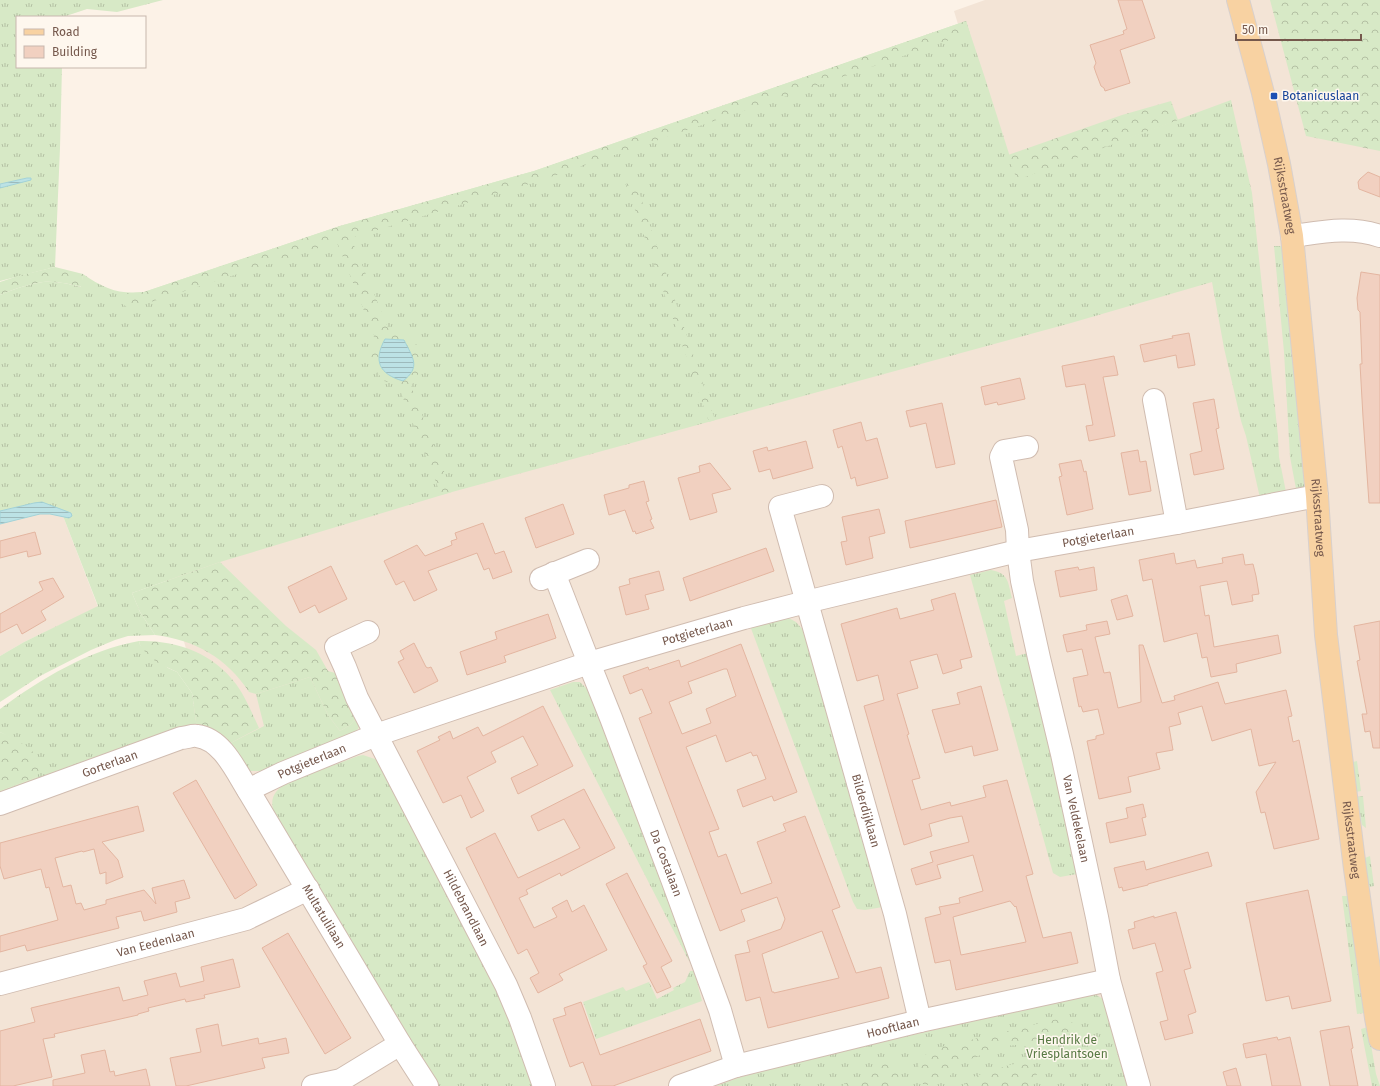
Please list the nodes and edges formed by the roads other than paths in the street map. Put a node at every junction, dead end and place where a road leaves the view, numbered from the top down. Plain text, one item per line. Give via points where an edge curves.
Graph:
1 (1238, 0) edge
2 (1292, 236) junction
3 (1380, 236) edge
4 (1154, 400) dead end
5 (1027, 447) dead end
6 (822, 496) dead end
7 (1317, 496) junction
8 (1177, 523) junction
9 (1018, 551) junction
10 (588, 560) dead end
11 (806, 602) junction
12 (368, 632) dead end
13 (589, 663) junction
14 (376, 735) junction
15 (219, 748) joint
16 (248, 790) junction
17 (0, 804) edge
18 (308, 889) junction
19 (1109, 980) junction
20 (0, 984) edge
21 (920, 1021) junction
22 (1380, 1039) edge
23 (400, 1044) junction
24 (736, 1066) junction
25 (313, 1086) edge
26 (427, 1086) edge
27 (544, 1086) edge
28 (680, 1086) edge
29 (1140, 1086) edge

1 - 2 main road, Rijksstraatweg via 1263,93
2 - 3 street via 1338,230 1361,231
2 - 7 main road, Rijksstraatweg
4 - 8 street
5 - 9 street via 1004,451 1001,458 1017,530
6 - 11 street via 780,507
7 - 8 street, Potgieterlaan
7 - 22 main road, Rijksstraatweg via 1326,635 1357,885
8 - 9 street, Potgieterlaan
9 - 11 street, Potgieterlaan
9 - 19 street, Van Veldekelaan via 1038,658 1062,754
10 - 13 street via 548,576
11 - 13 street, Potgieterlaan
11 - 21 street, Bilderdijklaan via 895,914
12 - 14 street via 336,647
13 - 14 street, Potgieterlaan
13 - 24 street, Da Costalaan via 718,1004
14 - 16 street, Potgieterlaan
14 - 27 street, Hildebrandlaan via 506,985
15 - 16 street, Multatulilaan
15 - 17 street, Gorterlaan via 209,740 196,736 181,738
16 - 18 street, Multatulilaan
18 - 20 street, Van Eedenlaan via 246,919
18 - 23 street, Multatulilaan
19 - 21 street, Hooftlaan
19 - 29 street, Van Veldekelaan
21 - 24 street, Hooftlaan
23 - 25 street via 342,1080
23 - 26 street, Multatulilaan
24 - 28 street, Hooftlaan

